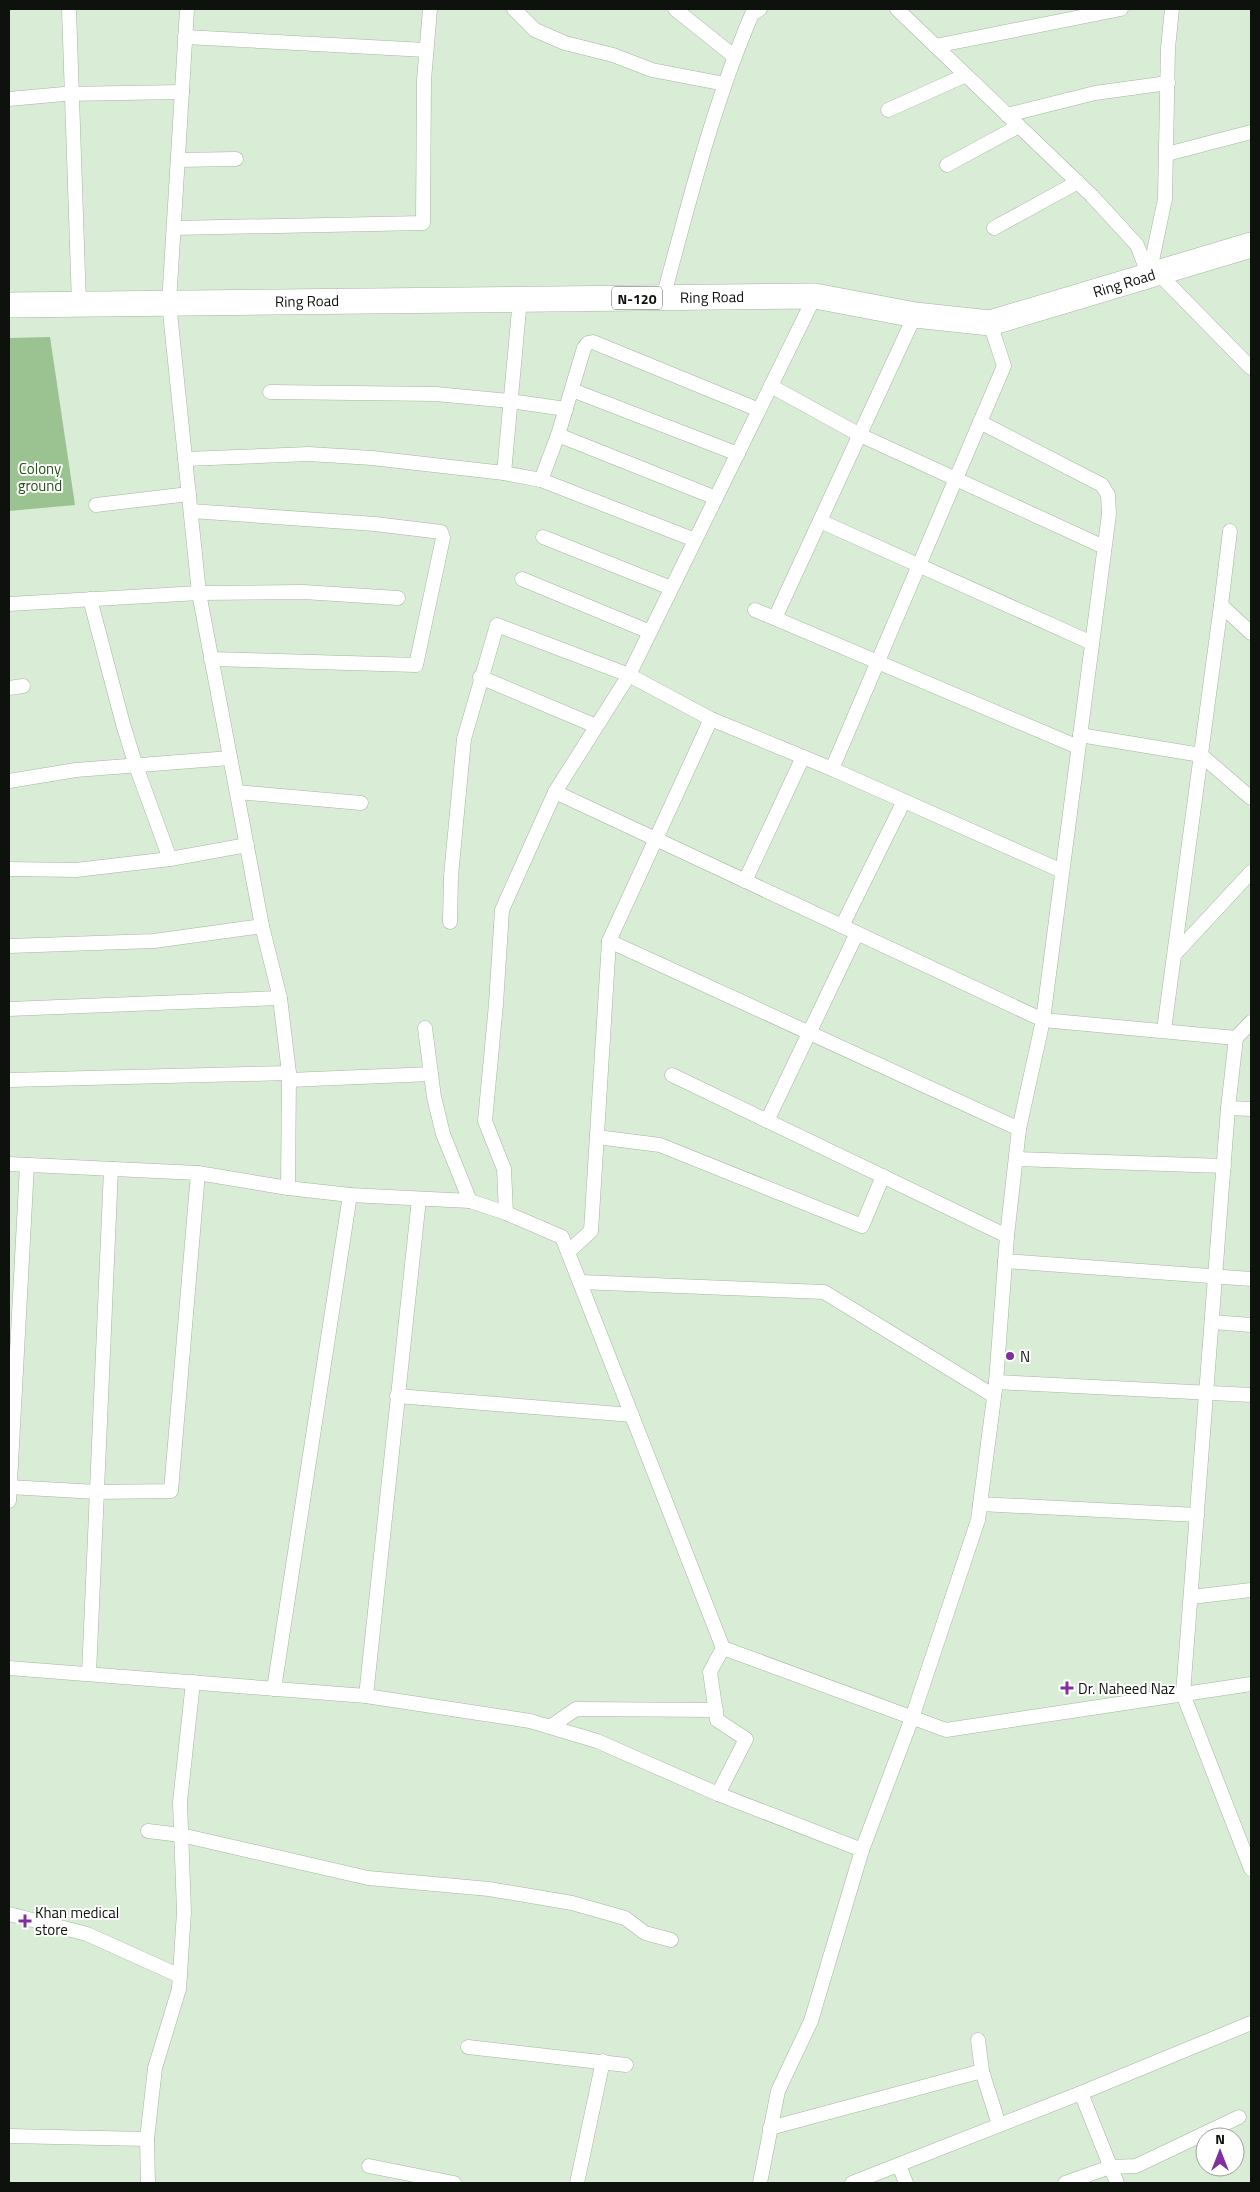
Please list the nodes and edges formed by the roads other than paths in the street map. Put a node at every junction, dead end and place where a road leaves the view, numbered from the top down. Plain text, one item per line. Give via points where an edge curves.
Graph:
1 (69, 9) edge
2 (187, 9) edge
3 (430, 9) edge
4 (514, 9) edge
5 (676, 9) edge
6 (760, 9) edge
7 (897, 9) edge
8 (1121, 9) edge
9 (1172, 9) edge
10 (185, 37) junction
11 (935, 46) junction
12 (426, 50) junction
13 (735, 57) junction
14 (966, 75) junction
15 (1168, 83) junction
16 (725, 84) junction
17 (182, 92) junction
18 (72, 94) junction
19 (9, 99) edge
20 (888, 110) dead end
21 (1007, 114) junction
22 (1019, 126) junction
23 (1251, 132) edge
24 (1167, 154) junction
25 (236, 159) dead end
26 (178, 160) junction
27 (947, 165) dead end
28 (1078, 182) junction
29 (174, 228) junction
30 (994, 228) dead end
31 (1251, 246) edge
32 (1154, 274) junction
33 (816, 296) junction
34 (663, 298) junction
35 (520, 299) junction
36 (169, 303) junction
37 (79, 304) junction
38 (9, 305) edge
39 (915, 315) junction
40 (990, 323) junction
41 (1246, 355) edge
42 (1251, 368) edge
43 (771, 386) junction
44 (572, 390) junction
45 (270, 392) dead end
46 (510, 401) junction
47 (566, 410) junction
48 (759, 410) junction
49 (980, 422) junction
50 (558, 434) junction
51 (860, 434) junction
52 (738, 454) junction
53 (185, 459) junction
54 (504, 473) junction
55 (541, 480) junction
56 (955, 480) junction
57 (189, 494) junction
58 (716, 498) junction
59 (96, 505) dead end
60 (190, 511) junction
61 (820, 521) junction
62 (1230, 531) dead end
63 (543, 538) dead end
64 (695, 540) junction
65 (1104, 547) junction
66 (918, 567) junction
67 (522, 579) dead end
68 (671, 588) junction
69 (199, 593) junction
70 (398, 598) dead end
71 (90, 600) junction
72 (9, 604) edge
73 (1221, 605) junction
74 (755, 610) dead end
75 (775, 618) junction
76 (650, 632) junction
77 (1251, 634) edge
78 (1092, 643) junction
79 (211, 658) junction
80 (878, 661) junction
81 (629, 675) junction
82 (480, 677) junction
83 (23, 686) dead end
84 (9, 688) edge
85 (711, 719) junction
86 (596, 726) junction
87 (1079, 741) junction
88 (1201, 755) junction
89 (803, 757) junction
90 (230, 758) junction
91 (136, 766) junction
92 (832, 769) junction
93 (9, 780) edge
94 (236, 792) junction
95 (555, 792) junction
96 (1251, 798) edge
97 (904, 801) junction
98 (360, 803) dead end
99 (656, 839) junction
100 (247, 845) junction
101 (170, 859) junction
102 (9, 869) edge
103 (1062, 871) junction
104 (1251, 872) edge
105 (745, 880) junction
106 (450, 922) dead end
107 (262, 926) junction
108 (842, 926) junction
109 (856, 933) junction
110 (609, 940) junction
111 (9, 946) edge
112 (1175, 954) junction
113 (280, 998) junction
114 (9, 1010) edge
115 (1043, 1020) junction
116 (1251, 1022) edge
117 (425, 1028) dead end
118 (1164, 1030) junction
119 (809, 1032) junction
120 (1236, 1038) junction
121 (431, 1074) junction
122 (672, 1075) dead end
123 (289, 1076) junction
124 (9, 1080) edge
125 (1228, 1108) junction
126 (1251, 1109) edge
127 (767, 1121) junction
128 (1019, 1129) junction
129 (597, 1138) junction
130 (1016, 1159) junction
131 (9, 1164) edge
132 (26, 1165) junction
133 (1224, 1166) junction
134 (111, 1169) junction
135 (198, 1174) junction
136 (883, 1176) junction
137 (288, 1188) junction
138 (350, 1195) junction
139 (419, 1199) junction
140 (470, 1201) junction
141 (506, 1213) junction
142 (1007, 1236) junction
143 (568, 1252) junction
144 (1005, 1261) junction
145 (1215, 1276) junction
146 (1251, 1279) edge
147 (580, 1282) junction
148 (1212, 1322) junction
149 (1251, 1324) edge
150 (995, 1389) junction
151 (1206, 1393) junction
152 (1251, 1395) edge
153 (397, 1396) junction
154 (632, 1415) junction
155 (9, 1492) edge
156 (97, 1492) junction
157 (980, 1504) junction
158 (1197, 1514) junction
159 (1251, 1590) edge
160 (1190, 1597) junction
161 (723, 1648) junction
162 (9, 1668) edge
163 (89, 1674) junction
164 (193, 1682) junction
165 (1251, 1684) edge
166 (274, 1689) junction
167 (1183, 1694) junction
168 (366, 1696) junction
169 (716, 1710) junction
170 (912, 1718) junction
171 (550, 1727) junction
172 (718, 1794) junction
173 (148, 1830) dead end
174 (181, 1835) junction
175 (862, 1850) junction
176 (1251, 1869) edge
177 (9, 1914) edge
178 (670, 1940) dead end
179 (180, 1976) junction
180 (1251, 2023) edge
181 (978, 2040) dead end
182 (468, 2047) dead end
183 (603, 2062) junction
184 (626, 2065) dead end
185 (982, 2071) junction
186 (1082, 2093) junction
187 (1239, 2117) dead end
188 (999, 2125) junction
189 (770, 2128) junction
190 (9, 2136) edge
191 (147, 2139) junction
192 (899, 2165) junction
193 (369, 2166) dead end
194 (1110, 2167) junction
195 (423, 2180) edge
196 (148, 2183) edge
197 (454, 2183) edge
198 (577, 2183) edge
199 (760, 2183) edge
200 (852, 2183) edge
201 (906, 2183) edge
202 (1065, 2183) edge
203 (1117, 2183) edge

1 - 18 street
2 - 10 street
3 - 12 street
4 - 16 street via 534,30 565,43 614,55 652,70
5 - 13 street
6 - 13 street via 752,14
7 - 11 street
8 - 11 street
9 - 15 street
10 - 12 street
10 - 17 street
11 - 14 street
12 - 29 street via 423,223
13 - 16 street
14 - 20 street
14 - 21 street
15 - 21 street via 1095,93
15 - 24 street
16 - 34 street
17 - 18 street
17 - 26 street
18 - 19 street
18 - 37 street
21 - 22 street
22 - 27 street
22 - 28 street
23 - 24 street
24 - 32 street via 1165,199
25 - 26 street
26 - 29 street
28 - 30 street
28 - 32 street via 1137,244
29 - 36 street
31 - 32 highway, Ring Road / N-120
32 - 40 highway, Ring Road / N-120
32 - 41 street
33 - 34 highway, Ring Road / N-120
33 - 39 highway, Ring Road / N-120
33 - 43 street
34 - 35 highway, Ring Road / N-120
35 - 36 highway, Ring Road / N-120
35 - 46 street
36 - 37 highway, Ring Road / N-120
36 - 53 street
37 - 38 highway, Ring Road / N-120
39 - 40 highway, Ring Road / N-120
39 - 51 street
40 - 49 street via 1004,366
41 - 42 street
43 - 48 street
43 - 51 street
44 - 47 street
44 - 48 street via 584,348 593,342
44 - 52 street
45 - 46 street via 436,394
46 - 47 street
46 - 54 street
47 - 50 street
48 - 52 street
49 - 56 street
49 - 65 street via 1102,485 1108,495 1109,514
50 - 55 street
50 - 58 street
51 - 56 street
51 - 61 street
52 - 58 street
53 - 54 street via 309,454
53 - 57 street
54 - 55 street
55 - 64 street
56 - 65 street
56 - 66 street
57 - 59 street
57 - 60 street
58 - 64 street
60 - 69 street
60 - 79 street via 376,524 441,532 443,538 416,665
61 - 66 street
61 - 75 street
62 - 73 street
63 - 68 street
64 - 68 street
65 - 78 street
66 - 78 street
66 - 80 street
67 - 76 street
68 - 76 street
69 - 70 street via 303,592
69 - 71 street
69 - 79 street
71 - 72 street
71 - 91 street
73 - 77 street
73 - 88 street
74 - 75 street
75 - 80 street
76 - 81 street
78 - 87 street
79 - 90 street
80 - 87 street
80 - 92 street
81 - 82 street via 497,625
81 - 85 street
81 - 86 street
82 - 86 street
82 - 106 street via 461,760 450,876
83 - 84 street
85 - 89 street
85 - 99 street
86 - 95 street
87 - 88 street
87 - 103 street
88 - 96 street
88 - 112 street
89 - 92 street
89 - 105 street
90 - 91 street
90 - 94 street
91 - 93 street via 76,770
91 - 101 street
92 - 97 street
94 - 98 street
94 - 100 street
95 - 99 street
95 - 141 street via 502,910 484,1121 504,1169
97 - 103 street
97 - 108 street
99 - 105 street
99 - 110 street
100 - 101 street
100 - 107 street
101 - 102 street via 76,870
103 - 115 street
104 - 112 street
105 - 108 street
107 - 111 street via 154,941
107 - 113 street
108 - 109 street
109 - 115 street
109 - 119 street
110 - 119 street
110 - 129 street
112 - 118 street
113 - 114 street
113 - 123 street
115 - 118 street
115 - 128 street
116 - 120 street
117 - 121 street
118 - 120 street
119 - 127 street
119 - 128 street
120 - 125 street
121 - 123 street
121 - 140 street via 443,1134
122 - 127 street
123 - 124 street
123 - 137 street
125 - 126 street
125 - 133 street
127 - 136 street
128 - 130 street
129 - 136 street via 660,1145 862,1226
129 - 143 street via 591,1231
130 - 133 street
130 - 142 street
131 - 132 street
132 - 134 street
132 - 155 street
133 - 145 street
134 - 135 street
134 - 156 street
135 - 137 street
135 - 156 street via 171,1491
136 - 142 street
137 - 138 street
138 - 139 street
138 - 166 street
139 - 140 street
139 - 153 street
140 - 141 street
141 - 143 street via 562,1237
142 - 144 street
143 - 147 street
144 - 145 street
144 - 150 street
145 - 146 street
145 - 148 street
147 - 150 street via 824,1292
147 - 154 street
148 - 149 street
148 - 151 street
150 - 151 street
150 - 157 street
151 - 152 street
151 - 158 street
153 - 154 street
153 - 168 street
154 - 161 street
155 - 156 street
156 - 163 street
157 - 158 street
157 - 170 street via 978,1520
158 - 160 street
159 - 160 street
160 - 167 street
161 - 169 street via 710,1672
161 - 170 street
162 - 163 street
163 - 164 street
164 - 166 street
164 - 174 street via 180,1802
165 - 167 street
166 - 168 street
167 - 170 street via 946,1730
167 - 176 street
168 - 171 street via 530,1721
169 - 171 street via 576,1709
169 - 172 street via 717,1720 746,1739
170 - 175 street
171 - 172 street via 597,1741
172 - 175 street
173 - 174 street
174 - 178 street via 368,1878 489,1888 572,1903 625,1918 645,1933
174 - 179 street via 184,1912
175 - 189 street via 811,2020 778,2091
177 - 179 street via 87,1934
179 - 191 street via 155,2068
180 - 186 street
181 - 185 street
182 - 183 street
183 - 184 street
183 - 198 street
185 - 188 street
185 - 189 street
186 - 188 street
186 - 194 street
187 - 194 street via 1136,2166
188 - 192 street
189 - 199 street
190 - 191 street
191 - 196 street
192 - 200 street
192 - 201 street
193 - 195 street
194 - 202 street
194 - 203 street
195 - 197 street

